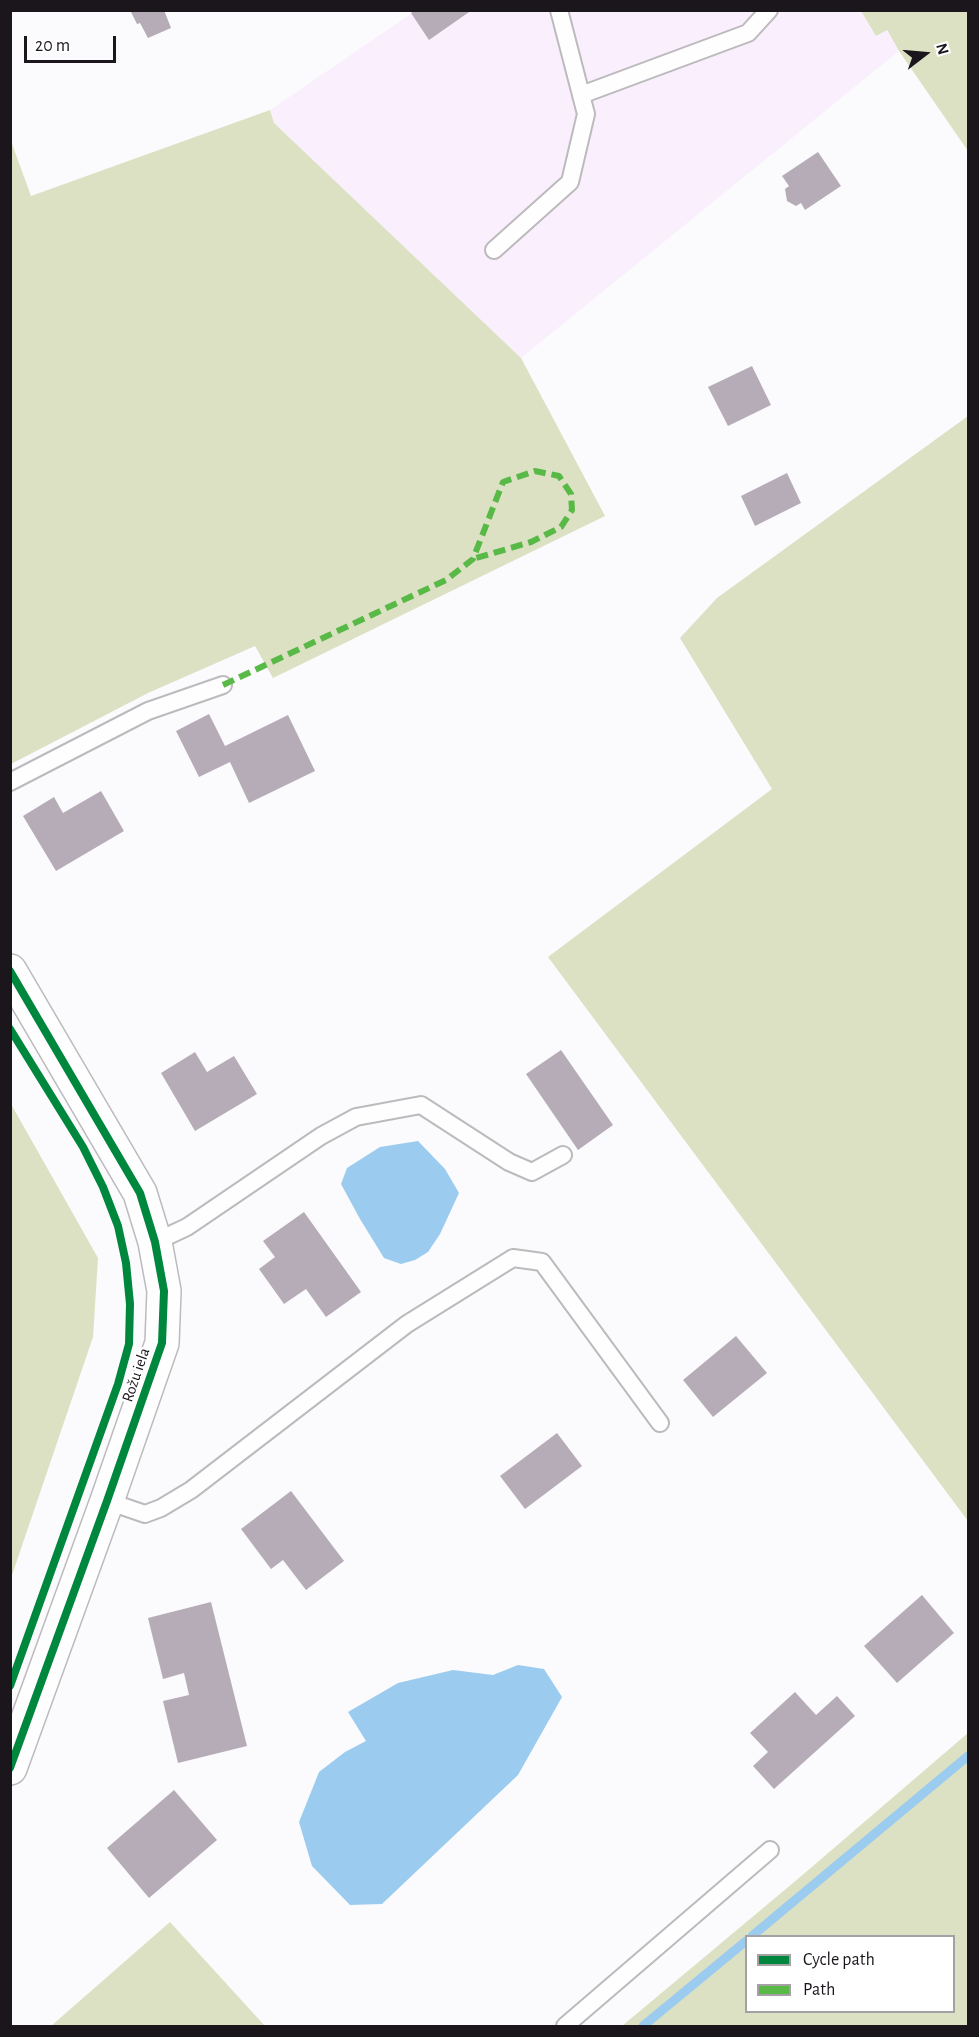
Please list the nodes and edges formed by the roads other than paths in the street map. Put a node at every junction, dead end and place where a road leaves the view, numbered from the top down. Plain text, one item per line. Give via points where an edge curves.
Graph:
1 (559, 10) edge
2 (769, 10) edge
3 (581, 95) junction
4 (494, 250) dead end
5 (224, 685) dead end
6 (10, 782) edge
7 (10, 971) edge
8 (563, 1155) dead end
9 (156, 1242) junction
10 (660, 1424) dead end
11 (107, 1501) junction
12 (10, 1768) edge
13 (770, 1850) dead end
14 (564, 2026) edge

1 - 3 lane
2 - 3 lane via 748,33
3 - 4 lane via 586,114 570,182
5 - 6 lane via 148,711
7 - 9 street, Rožu iela via 140,1193
8 - 9 lane via 532,1172 509,1162 421,1106 356,1117 321,1136 186,1227
9 - 11 street, Rožu iela via 164,1291 162,1343
10 - 11 lane via 542,1262 513,1258 407,1324 161,1508 145,1514
11 - 12 street, Rožu iela
13 - 14 lane

